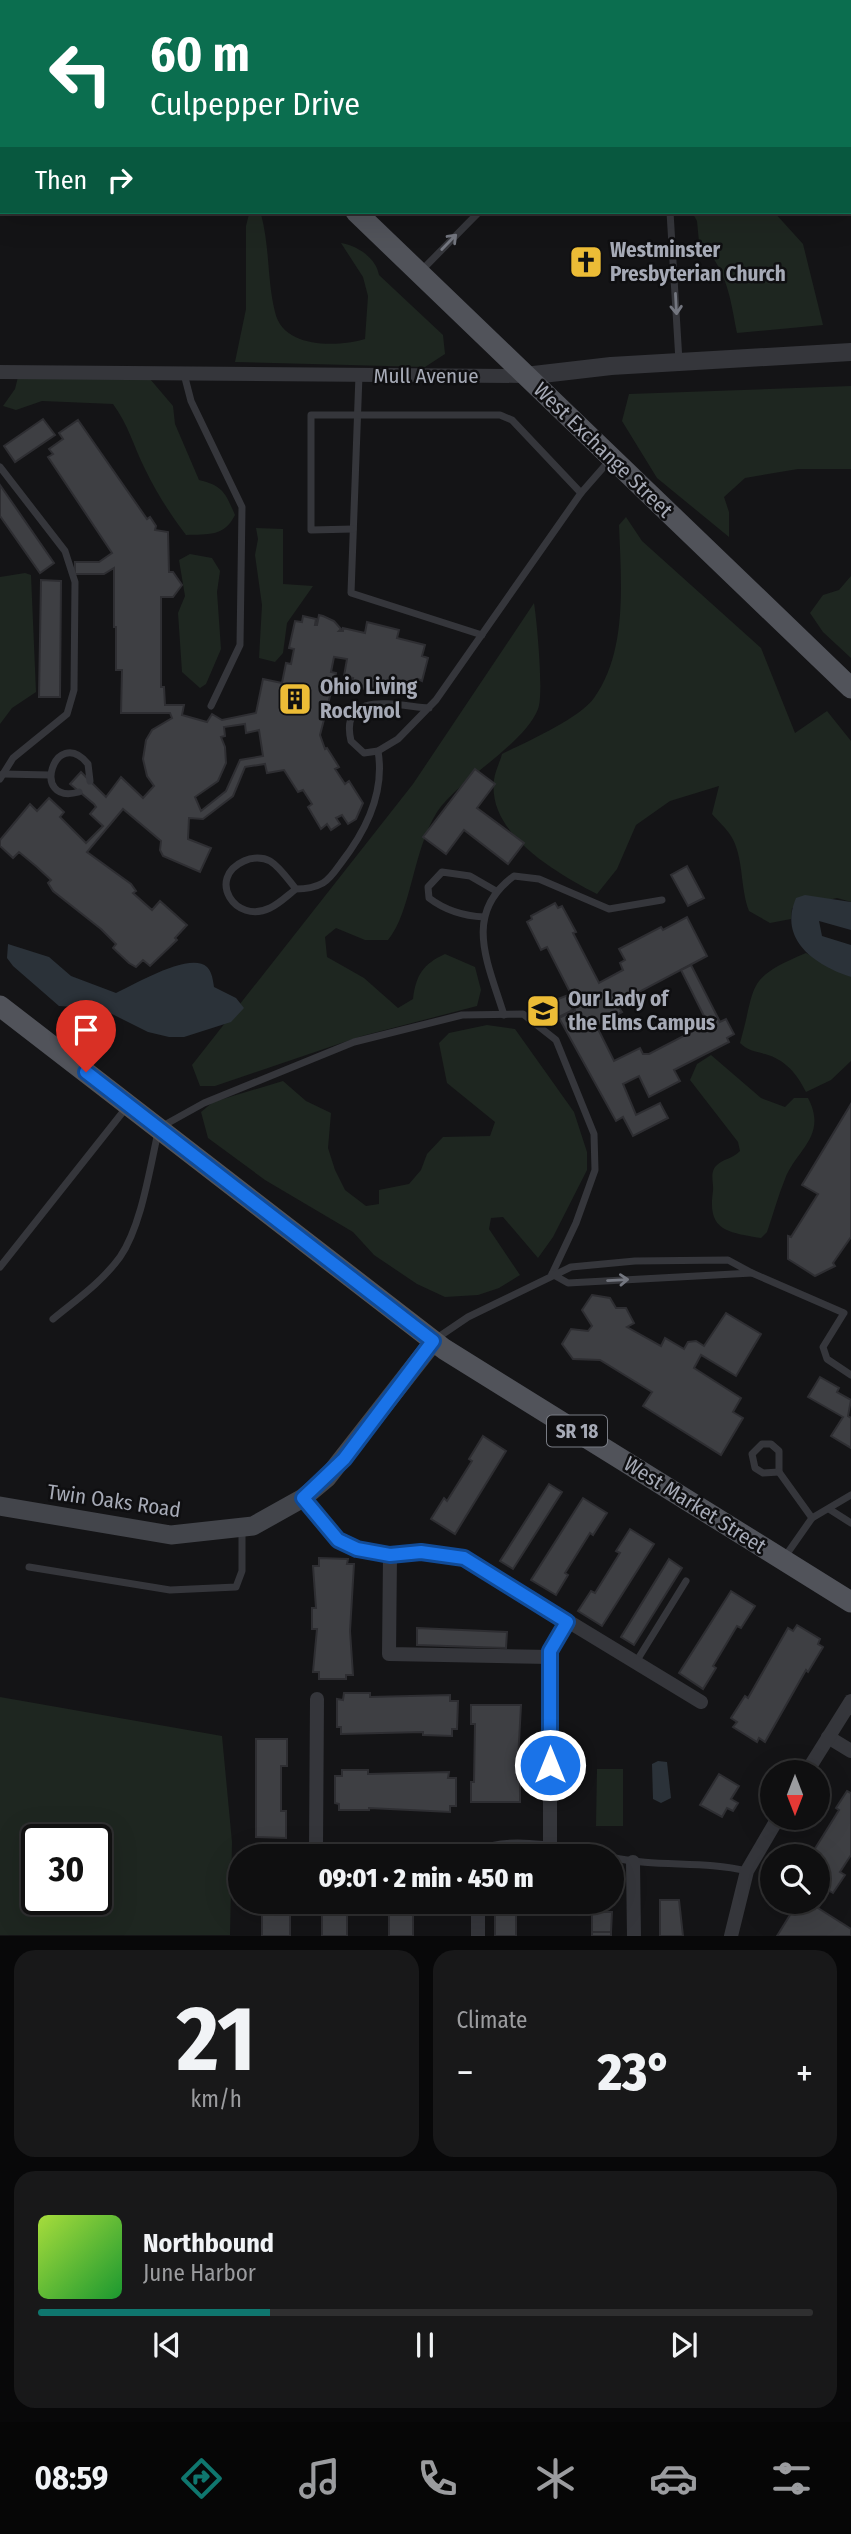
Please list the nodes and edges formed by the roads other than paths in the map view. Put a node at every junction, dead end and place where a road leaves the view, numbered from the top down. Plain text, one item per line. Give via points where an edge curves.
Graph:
1 (358, 214) edge
2 (477, 214) edge
3 (670, 214) edge
4 (420, 272) junction
5 (851, 352) edge
6 (679, 362) junction
7 (0, 372) edge
8 (184, 373) junction
9 (359, 375) junction
10 (526, 376) junction
11 (358, 415) junction
12 (612, 458) junction
13 (0, 467) edge
14 (581, 493) junction
15 (353, 529) junction
16 (482, 635) junction
17 (851, 688) edge
18 (211, 706) dead end
19 (429, 708) junction
20 (378, 751) junction
21 (50, 775) junction
22 (1, 777) edge
23 (90, 781) dead end
24 (79, 792) dead end
25 (296, 889) junction
26 (496, 891) junction
27 (662, 900) dead end
28 (484, 917) junction
29 (0, 1006) edge
30 (504, 1015) junction
31 (129, 1105) junction
32 (159, 1128) junction
33 (0, 1267) edge
34 (752, 1273) junction
35 (552, 1274) junction
36 (847, 1316) edge
37 (52, 1319) dead end
38 (433, 1341) junction
39 (851, 1375) edge
40 (779, 1472) junction
41 (851, 1495) edge
42 (303, 1498) junction
43 (0, 1506) edge
44 (829, 1509) junction
45 (813, 1518) junction
46 (851, 1523) edge
47 (242, 1528) junction
48 (390, 1555) junction
49 (783, 1560) junction
50 (29, 1567) dead end
51 (686, 1581) dead end
52 (851, 1602) edge
53 (567, 1622) junction
54 (550, 1657) junction
55 (635, 1663) junction
56 (317, 1699) dead end
57 (851, 1701) edge
58 (701, 1702) dead end
59 (828, 1737) junction
60 (851, 1751) edge
61 (814, 1760) edge
62 (771, 1830) edge
63 (316, 1844) edge
64 (550, 1844) edge
65 (624, 1860) edge
66 (633, 1862) junction
67 (747, 1871) junction
68 (478, 1914) edge
69 (478, 1936) edge
70 (634, 1936) edge
71 (731, 1936) edge

1 - 4 main road, West Exchange Street
4 -> 2 lane
3 -> 6 lane
4 - 10 main road, West Exchange Street
5 - 6 street, Mull Avenue
6 - 10 street, Mull Avenue
7 - 8 street, Mull Avenue
8 - 9 street, Mull Avenue
8 - 18 lane via 191,401 242,508 243,520 240,645
9 - 10 street, Mull Avenue
9 - 11 lane
10 - 12 main road, West Exchange Street
11 - 14 lane via 500,415 512,421
11 - 15 lane
11 - 15 lane via 312,415 312,530
12 - 14 lane
12 - 17 main road, West Exchange Street
13 - 22 lane via 65,551 75,582 74,690 67,714 13,758
14 - 16 lane
15 - 16 lane via 351,593
16 - 19 lane
19 - 20 lane via 398,739
19 - 20 lane via 370,704 355,710 349,718 351,741 364,753
20 - 25 lane via 379,789 350,851 325,882
21 - 22 lane
21 - 23 lane via 58,757 71,754 88,764
21 - 24 lane via 61,792
25 - 25 lane via 271,861 252,858 235,866 224,888 237,907 253,911 271,908
26 - 27 lane via 514,876 539,879 610,909
26 - 28 lane
26 - 28 lane via 457,872 442,872 428,887 429,898 438,905 465,916
28 - 30 lane via 487,958
29 - 31 main road, West Market Street / SR 18
30 - 32 lane via 462,1016 354,1042 204,1103
30 - 35 lane via 523,1014 556,1040 594,1134 595,1170
31 - 32 main road, West Market Street / SR 18
31 - 33 lane
32 - 37 lane via 139,1210 121,1255 98,1282
32 - 38 main road, West Market Street / SR 18
35 -> 34 lane via 568,1283
34 - 35 lane via 728,1260 592,1264
34 - 36 lane
35 - 38 lane via 468,1317
36 - 39 lane via 823,1347 827,1359
38 - 42 main road, Twin Oaks Road via 344,1459
38 - 49 main road, West Market Street / SR 18
40 - 40 lane via 776,1447 757,1446 752,1454 755,1468 763,1473
40 - 45 lane
41 - 44 lane
42 - 47 main road, Twin Oaks Road via 253,1527
42 - 48 street via 338,1540
43 - 47 main road, Twin Oaks Road via 171,1535
44 - 45 lane
44 - 46 lane
45 - 49 lane
47 - 50 lane via 242,1571 236,1587 170,1590
48 - 53 street via 421,1552 464,1558
48 - 54 street via 389,1654
49 - 52 main road, West Market Street / SR 18
51 - 55 lane
53 - 54 street
53 - 55 street
54 - 64 street
55 - 58 street
56 - 63 street
57 - 59 street
59 - 60 street
59 - 61 street
62 - 67 street
65 - 66 lane
66 - 67 lane
66 - 70 street
67 - 71 street
68 - 69 street

